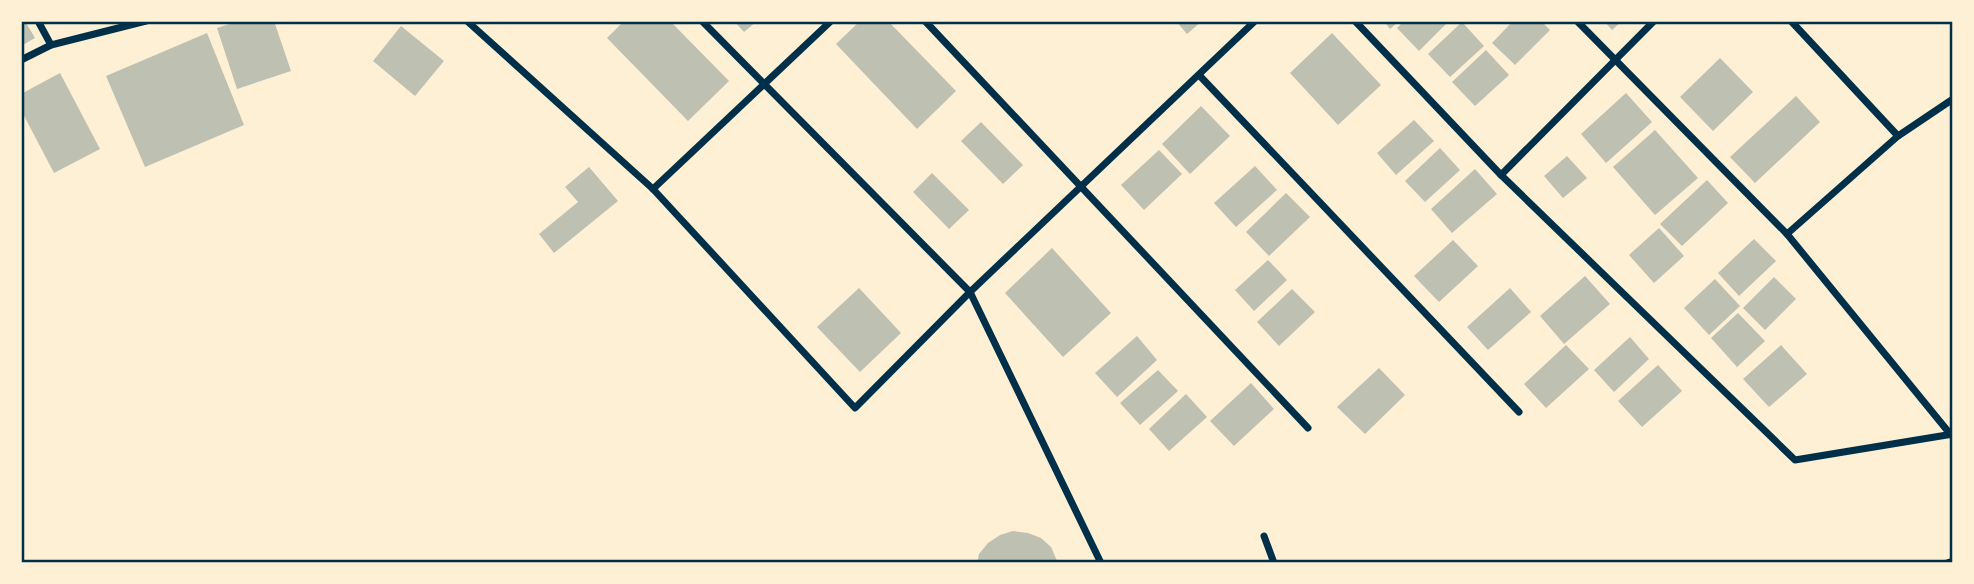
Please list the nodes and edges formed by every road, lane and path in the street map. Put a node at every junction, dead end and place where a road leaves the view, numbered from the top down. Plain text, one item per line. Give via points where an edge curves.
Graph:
1 (38, 21) edge
2 (146, 21) edge
3 (467, 21) edge
4 (702, 21) edge
5 (831, 21) edge
6 (925, 21) edge
7 (1255, 21) edge
8 (1355, 21) edge
9 (1577, 21) edge
10 (1654, 21) edge
11 (1791, 21) edge
12 (51, 45) junction
13 (21, 60) edge
14 (1615, 61) junction
15 (1199, 75) junction
16 (765, 83) junction
17 (1953, 99) edge
18 (1898, 136) junction
19 (1502, 175) junction
20 (1080, 187) junction
21 (653, 189) junction
22 (1787, 234) junction
23 (970, 292) junction
24 (1520, 412) dead end
25 (1308, 428) dead end
26 (1952, 434) edge
27 (1264, 536) dead end
28 (1953, 561) edge
29 (1101, 563) edge
30 (1274, 563) edge
31 (1947, 563) edge

1 - 12 street
2 - 12 street
3 - 21 street
4 - 16 street
5 - 16 street
6 - 20 street
7 - 15 street
8 - 19 street
9 - 14 street
10 - 14 street
11 - 18 street
12 - 13 street
14 - 19 street
14 - 22 street
15 - 20 street
15 - 24 street
16 - 21 street
16 - 23 street
17 - 18 street
18 - 22 street
19 - 26 street via 1796,460
20 - 23 street
20 - 25 street
21 - 23 street via 855,408
22 - 26 street
23 - 29 street
27 - 30 street
28 - 31 street

